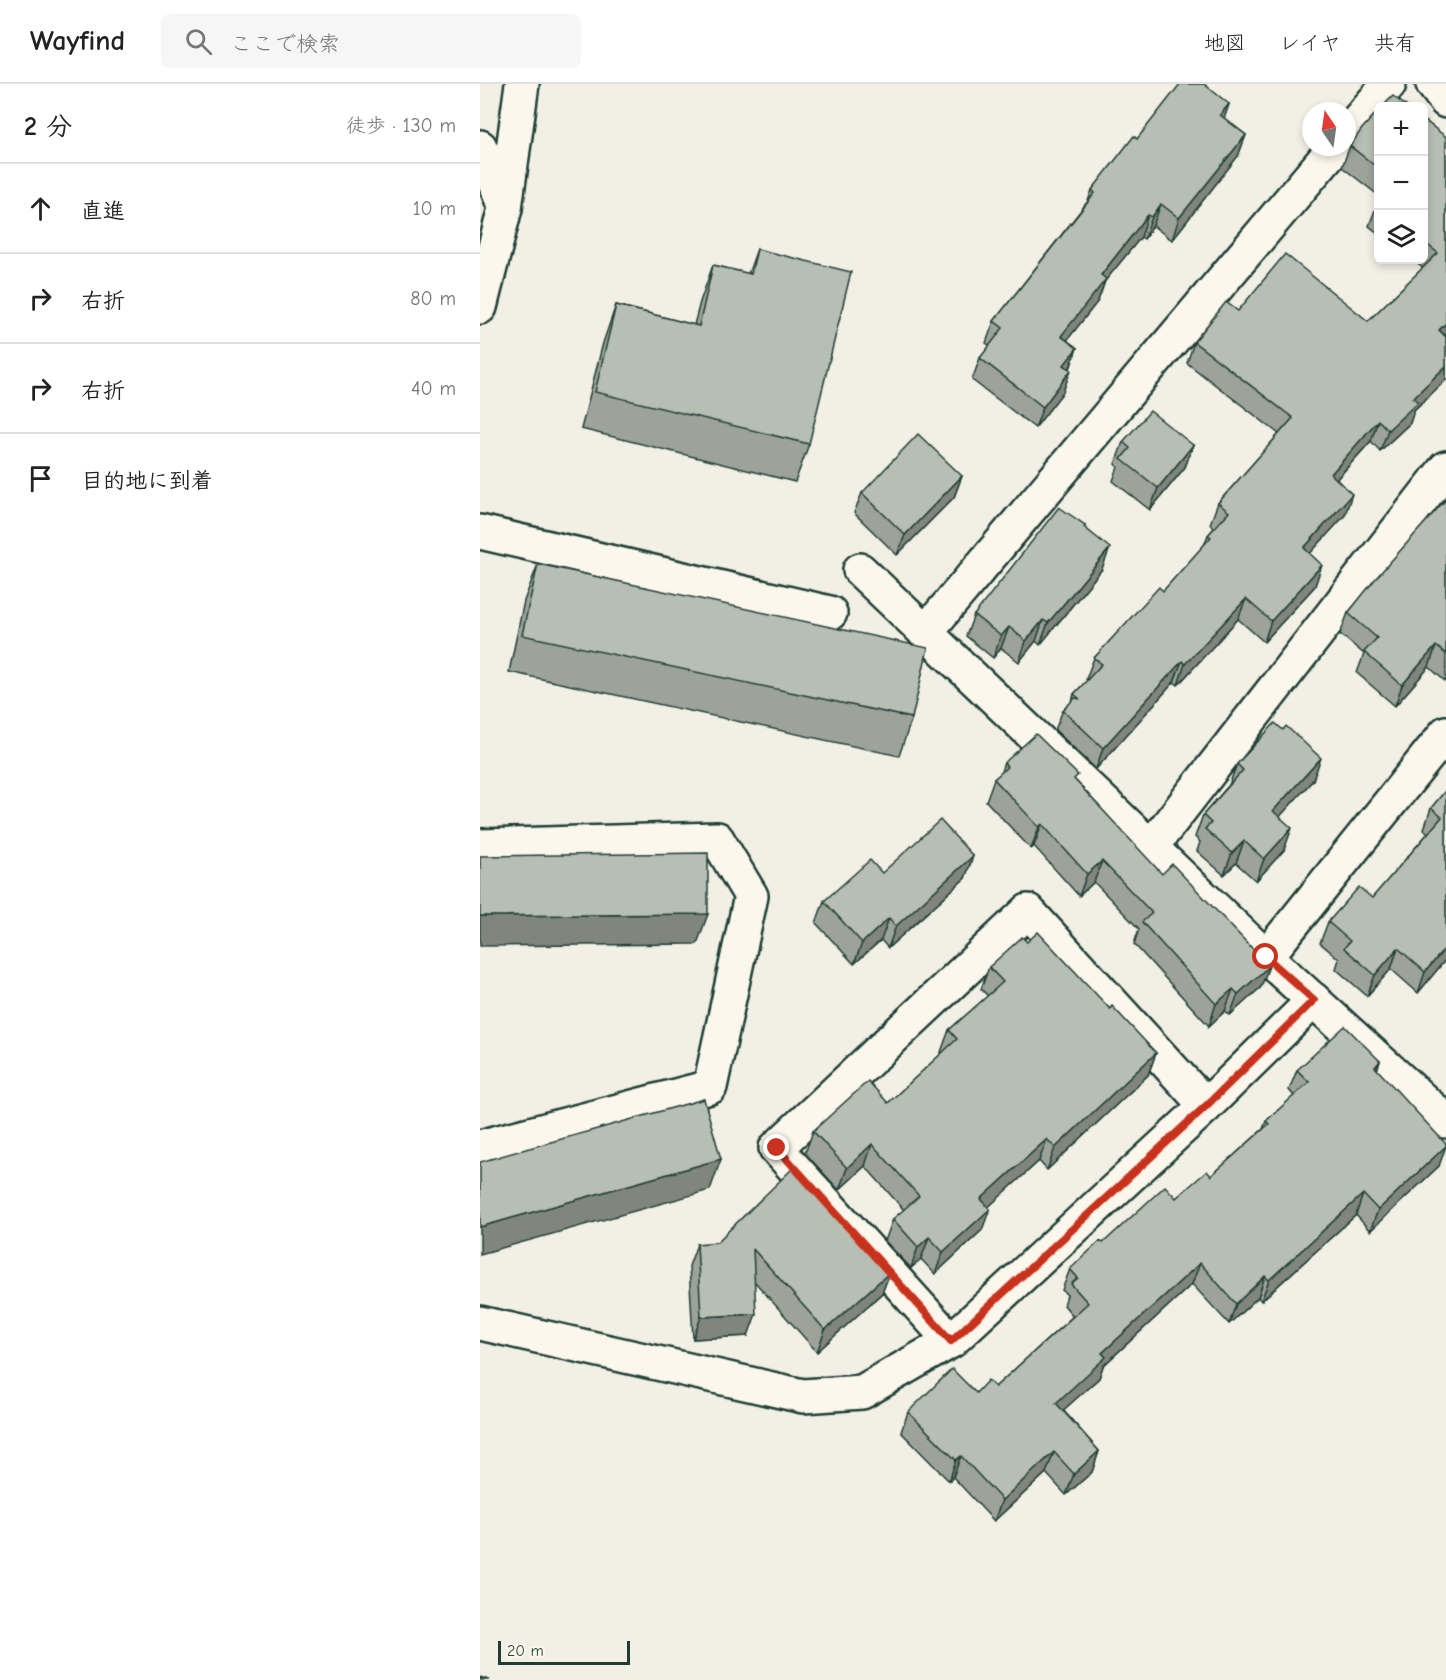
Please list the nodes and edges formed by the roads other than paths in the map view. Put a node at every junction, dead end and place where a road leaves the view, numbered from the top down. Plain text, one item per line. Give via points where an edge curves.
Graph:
1 (522, 84) edge
2 (1389, 84) edge
3 (1433, 84) edge
4 (1446, 101) edge
5 (1356, 122) edge
6 (480, 147) edge
7 (1327, 156) edge
8 (505, 208) junction
9 (480, 307) edge
10 (1446, 468) edge
11 (480, 532) edge
12 (860, 570) dead end
13 (830, 613) dead end
14 (925, 633) junction
15 (1446, 733) edge
16 (480, 846) edge
17 (1150, 847) junction
18 (1266, 957) junction
19 (1314, 1000) junction
20 (1206, 1106) junction
21 (1446, 1121) edge
22 (480, 1148) edge
23 (480, 1323) edge
24 (951, 1341) junction

1 - 8 street
2 - 5 street
3 - 4 street
6 - 8 street
7 - 14 street
8 - 9 street
10 - 17 street
11 - 13 street
12 - 14 street
14 - 17 street
15 - 18 street
16 - 22 street via 717,839 751,896 710,1087
17 - 18 street
18 - 19 street
19 - 20 street
19 - 21 street
20 - 24 street
20 - 24 street via 1028,910 777,1148
23 - 24 street via 803,1396 862,1392

